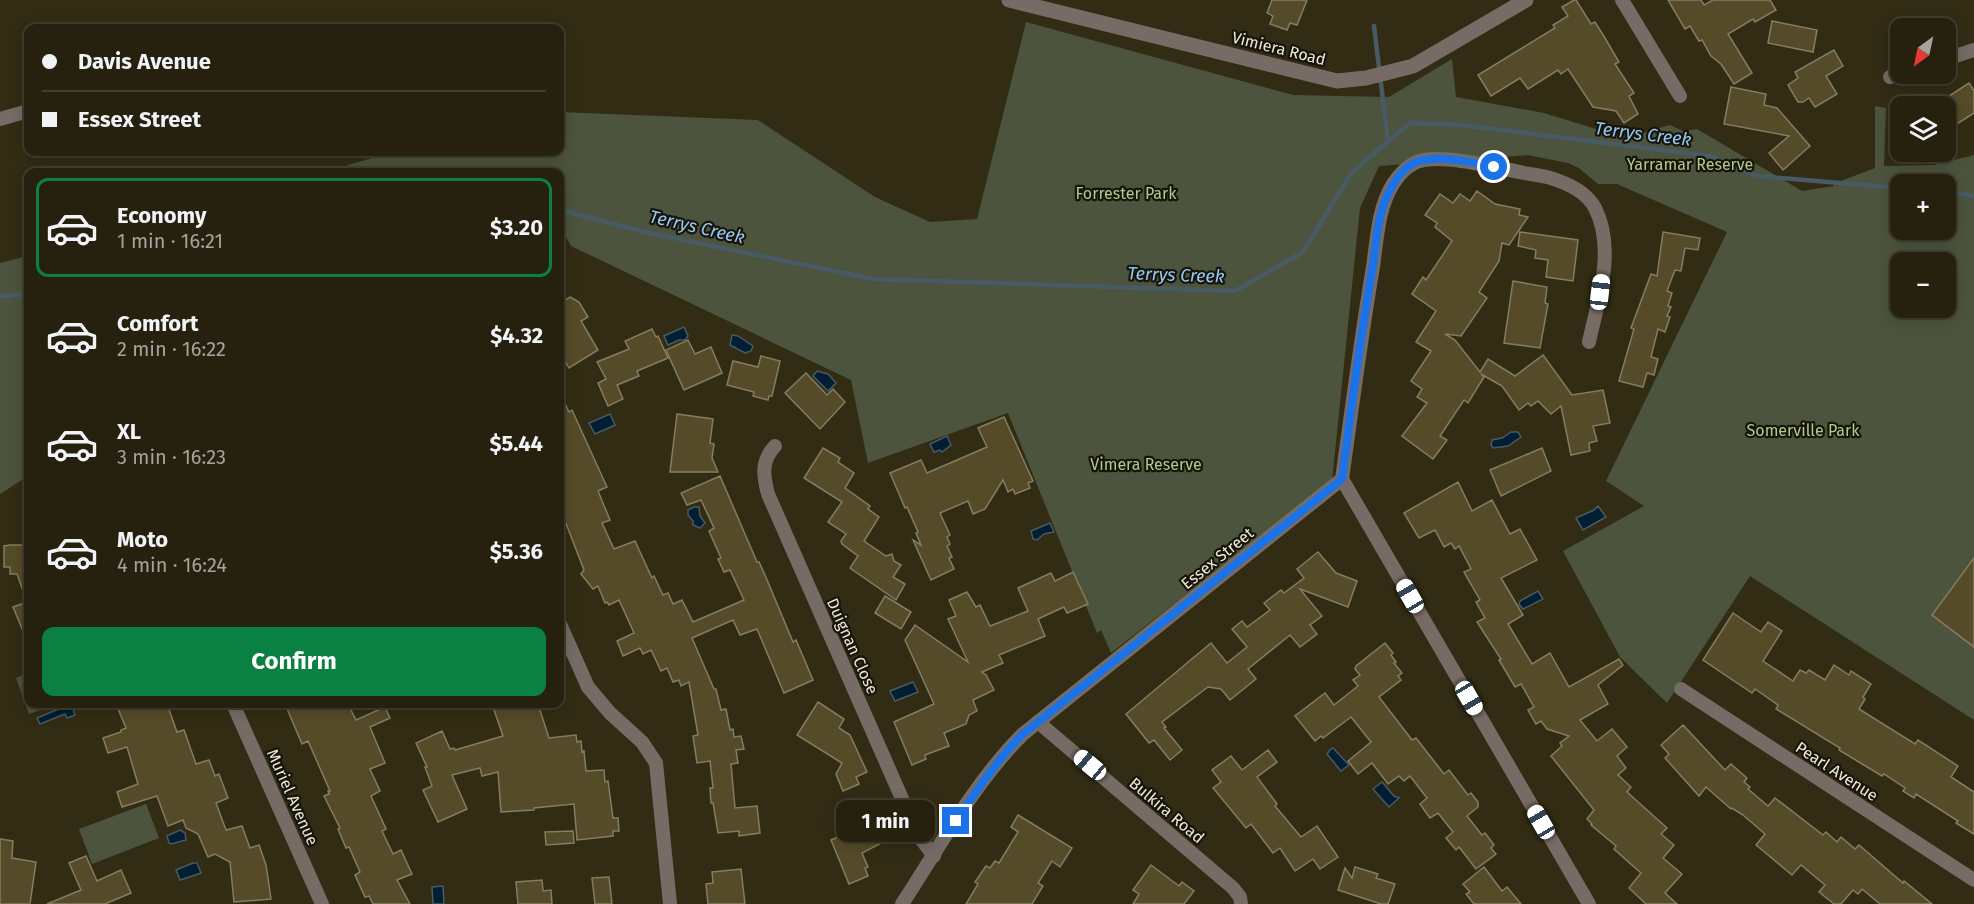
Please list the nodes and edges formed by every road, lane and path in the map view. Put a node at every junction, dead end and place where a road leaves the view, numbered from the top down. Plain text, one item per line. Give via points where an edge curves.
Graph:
1 (1010, 0) edge
2 (1526, 0) edge
3 (1622, 0) edge
4 (1064, 7) edge
5 (1974, 50) edge
6 (1956, 56) edge
7 (1680, 96) dead end
8 (0, 103) edge
9 (24, 112) edge
10 (3, 118) edge
11 (1589, 342) dead end
12 (776, 446) dead end
13 (1342, 479) junction
14 (564, 633) edge
15 (1681, 689) dead end
16 (235, 708) edge
17 (1038, 722) junction
18 (934, 856) junction
19 (1974, 880) edge
20 (322, 904) edge
21 (670, 904) edge
22 (902, 904) edge
23 (1241, 904) edge
24 (1589, 904) edge

1 - 4 street, Vimiera Road
2 - 4 street, Vimiera Road via 1413,66 1337,81
3 - 7 street
5 - 6 street
8 - 10 street
9 - 10 street
11 - 13 street via 1606,248 1594,206 1580,191 1558,180 1472,162 1436,159 1408,166 1383,204
12 - 18 street, Duignan Close via 764,462 768,494 918,835
13 - 17 street, Essex Street
13 - 24 street
14 - 21 street via 588,687 642,742 656,763
15 - 19 street, Pearl Avenue
16 - 20 street, Muriel Avenue
17 - 18 street, Essex Street via 1009,748
17 - 23 street, Bulkira Road via 1233,888
18 - 22 street, Essex Street

